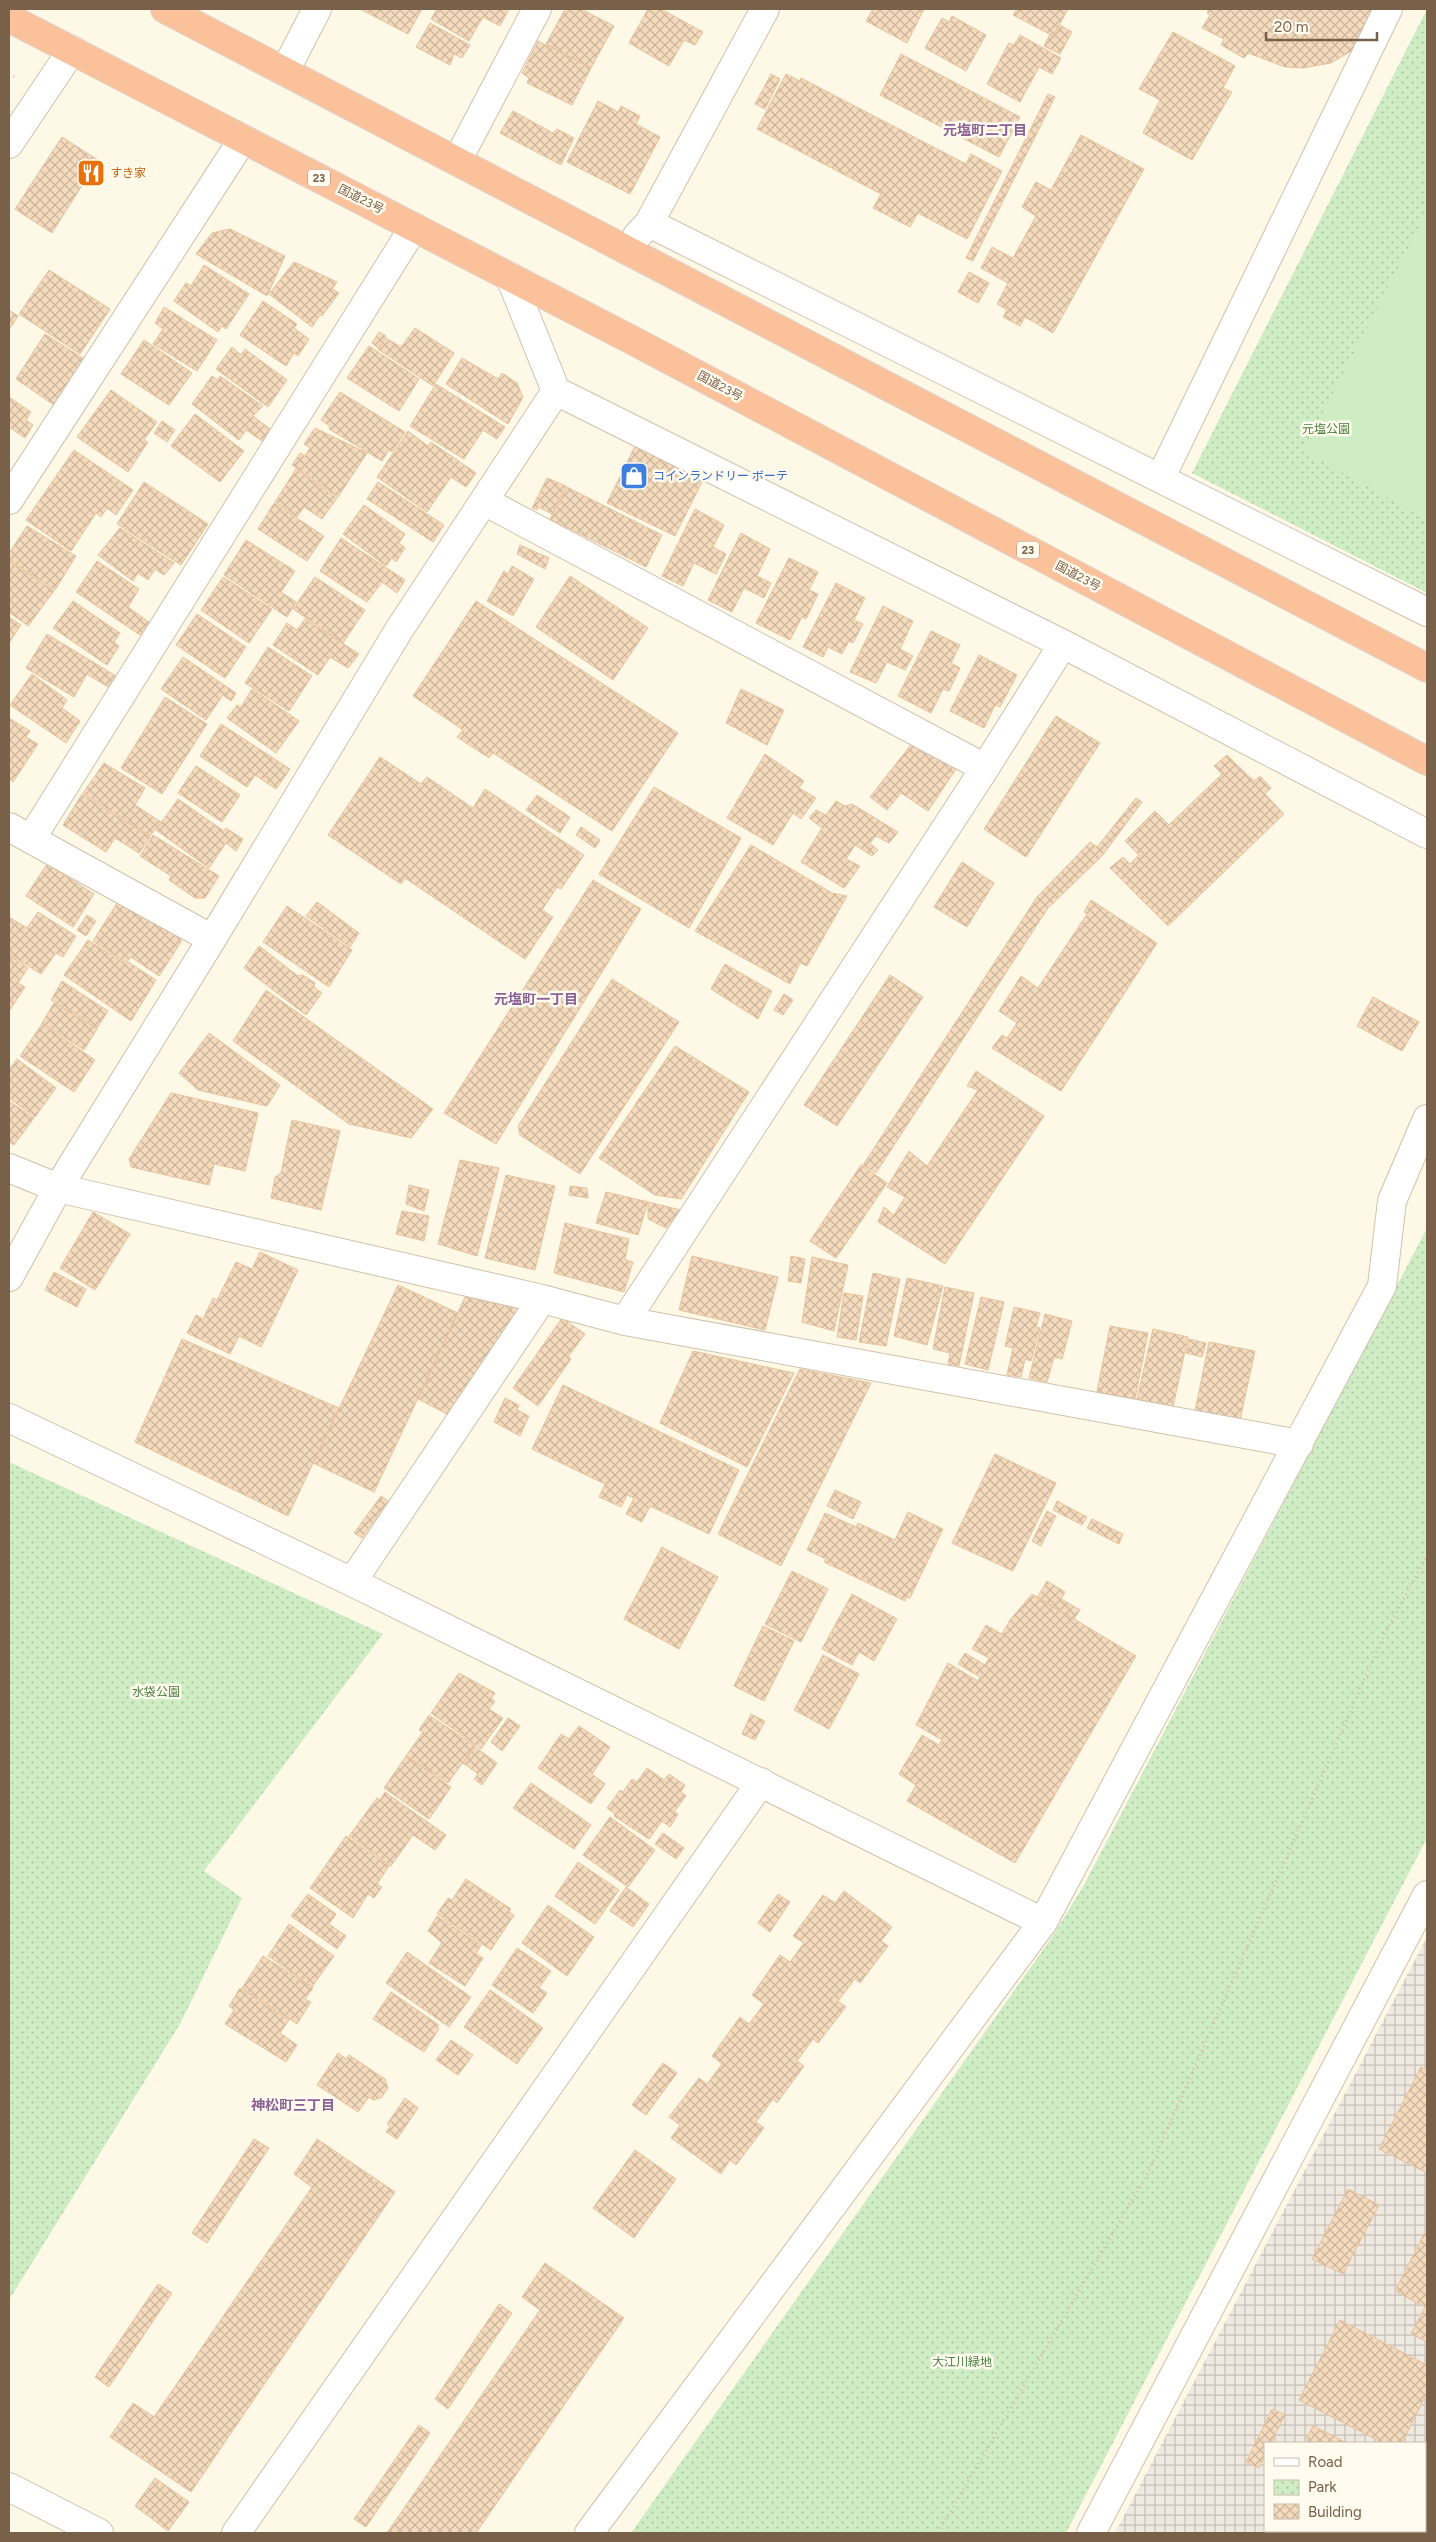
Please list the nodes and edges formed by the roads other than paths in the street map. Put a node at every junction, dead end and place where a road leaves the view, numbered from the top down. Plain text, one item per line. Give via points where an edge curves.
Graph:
1 (165, 9) edge
2 (317, 9) edge
3 (537, 9) edge
4 (765, 9) edge
5 (1388, 9) edge
6 (9, 18) edge
7 (72, 50) junction
8 (285, 71) junction
9 (244, 139) junction
10 (9, 144) edge
11 (457, 161) junction
12 (649, 223) junction
13 (414, 227) junction
14 (626, 249) junction
15 (510, 277) junction
16 (556, 391) junction
17 (1160, 477) junction
18 (9, 500) edge
19 (484, 501) junction
20 (1427, 612) edge
21 (1063, 644) junction
22 (1427, 668) edge
23 (1427, 761) edge
24 (985, 768) junction
25 (20, 833) edge
26 (1427, 834) edge
27 (212, 940) junction
28 (1427, 1119) edge
29 (9, 1168) edge
30 (58, 1188) junction
31 (9, 1277) edge
32 (542, 1299) junction
33 (625, 1321) junction
34 (9, 1418) edge
35 (1300, 1444) junction
36 (352, 1582) junction
37 (760, 1782) junction
38 (1427, 1895) edge
39 (1043, 1922) junction
40 (9, 2487) edge
41 (99, 2533) edge
42 (236, 2533) edge
43 (590, 2533) edge
44 (1091, 2533) edge

1 - 8 highway
2 - 8 street
3 - 11 street
4 - 12 street
5 - 17 street
6 - 7 highway, 国道23号 / 23
7 - 9 highway, 国道23号 / 23
7 - 10 street
8 - 11 highway
9 - 13 highway, 国道23号 / 23
9 - 18 street
11 - 14 highway
12 - 14 street
12 - 17 street
13 - 15 highway, 国道23号 / 23
13 - 25 street
14 - 22 highway
15 - 16 street
15 - 23 highway, 国道23号 / 23
16 - 19 street
16 - 21 street
17 - 20 street
19 - 24 street
19 - 27 street via 399,630
21 - 24 street
21 - 26 street
24 - 33 street
25 - 27 street
27 - 30 street
28 - 35 street via 1392,1201 1382,1286
29 - 30 street
30 - 31 street
30 - 32 street
32 - 33 street
32 - 36 street
33 - 35 street
34 - 36 street
35 - 39 street
36 - 37 street
37 - 39 street
37 - 42 street
38 - 44 street
39 - 43 street
40 - 41 street

